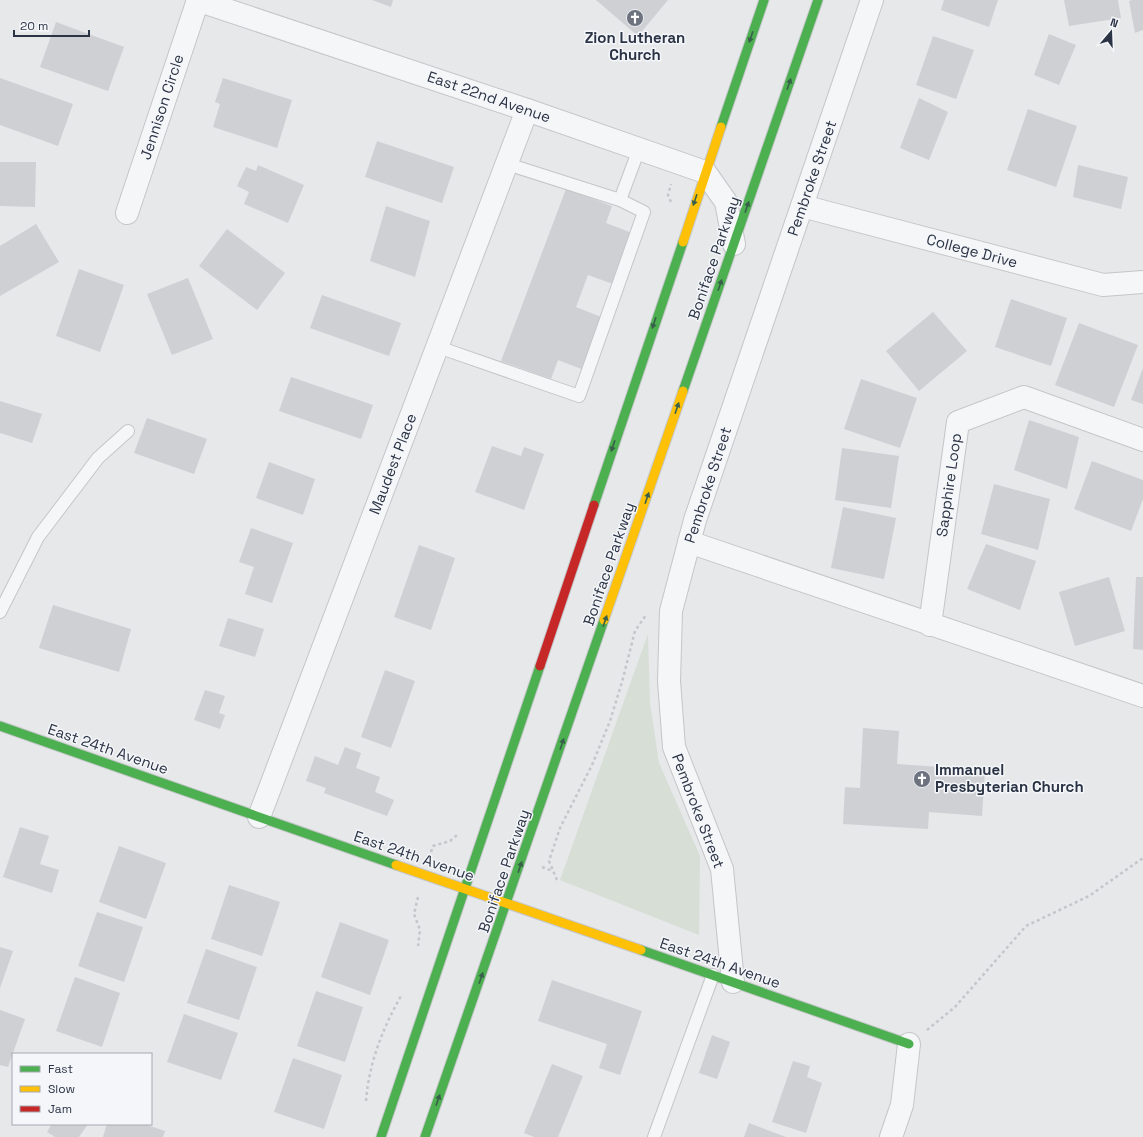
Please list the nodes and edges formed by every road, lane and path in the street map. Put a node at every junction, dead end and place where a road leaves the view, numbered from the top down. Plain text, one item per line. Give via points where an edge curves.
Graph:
1 (197, 0) edge
2 (764, 0) edge
3 (818, 0) edge
4 (872, 0) edge
5 (527, 110) junction
6 (638, 149) junction
7 (507, 164) junction
8 (705, 172) junction
9 (620, 200) junction
10 (802, 206) junction
11 (127, 213) dead end
12 (734, 244) junction
13 (1143, 282) edge
14 (438, 347) junction
15 (128, 431) dead end
16 (1143, 440) edge
17 (689, 542) junction
18 (0, 612) edge
19 (930, 625) junction
20 (1143, 696) edge
21 (0, 726) edge
22 (259, 817) junction
23 (1143, 858) edge
24 (464, 888) junction
25 (507, 903) junction
26 (723, 979) junction
27 (909, 1044) junction
28 (381, 1137) edge
29 (425, 1137) edge
30 (654, 1137) edge
31 (891, 1137) edge

1 - 5 street, East 22nd Avenue
1 - 11 street, Jennison Circle
2 -> 8 main road
12 -> 3 main road, Boniface Parkway
4 - 10 street, Pembroke Street
5 - 6 street, East 22nd Avenue
5 - 7 street, Maudest Place
6 - 8 street, East 22nd Avenue
6 - 9 lane
7 - 9 lane
7 - 14 street, Maudest Place
8 - 12 street via 726,202
8 -> 24 main road
9 - 14 lane via 644,212 579,396
10 - 13 street, College Drive via 1103,286
10 - 17 street, Pembroke Street
25 -> 12 main road, Boniface Parkway
14 - 22 street, Maudest Place
15 - 18 lane via 98,458 38,537
16 - 19 street, Sapphire Loop via 1024,397 958,422
17 - 19 street
17 - 26 street, Pembroke Street via 671,611 669,681 674,747 722,869
19 - 20 street
21 - 22 main road, East 24th Avenue
22 - 24 main road, East 24th Avenue
23 - 27 path via 1088,896 1026,926 955,1008
24 - 25 main road, East 24th Avenue
24 - 28 main road
25 - 26 main road, East 24th Avenue
29 -> 25 main road, Boniface Parkway
26 - 27 main road, East 24th Avenue
26 - 30 lane
27 - 31 street via 902,1105

